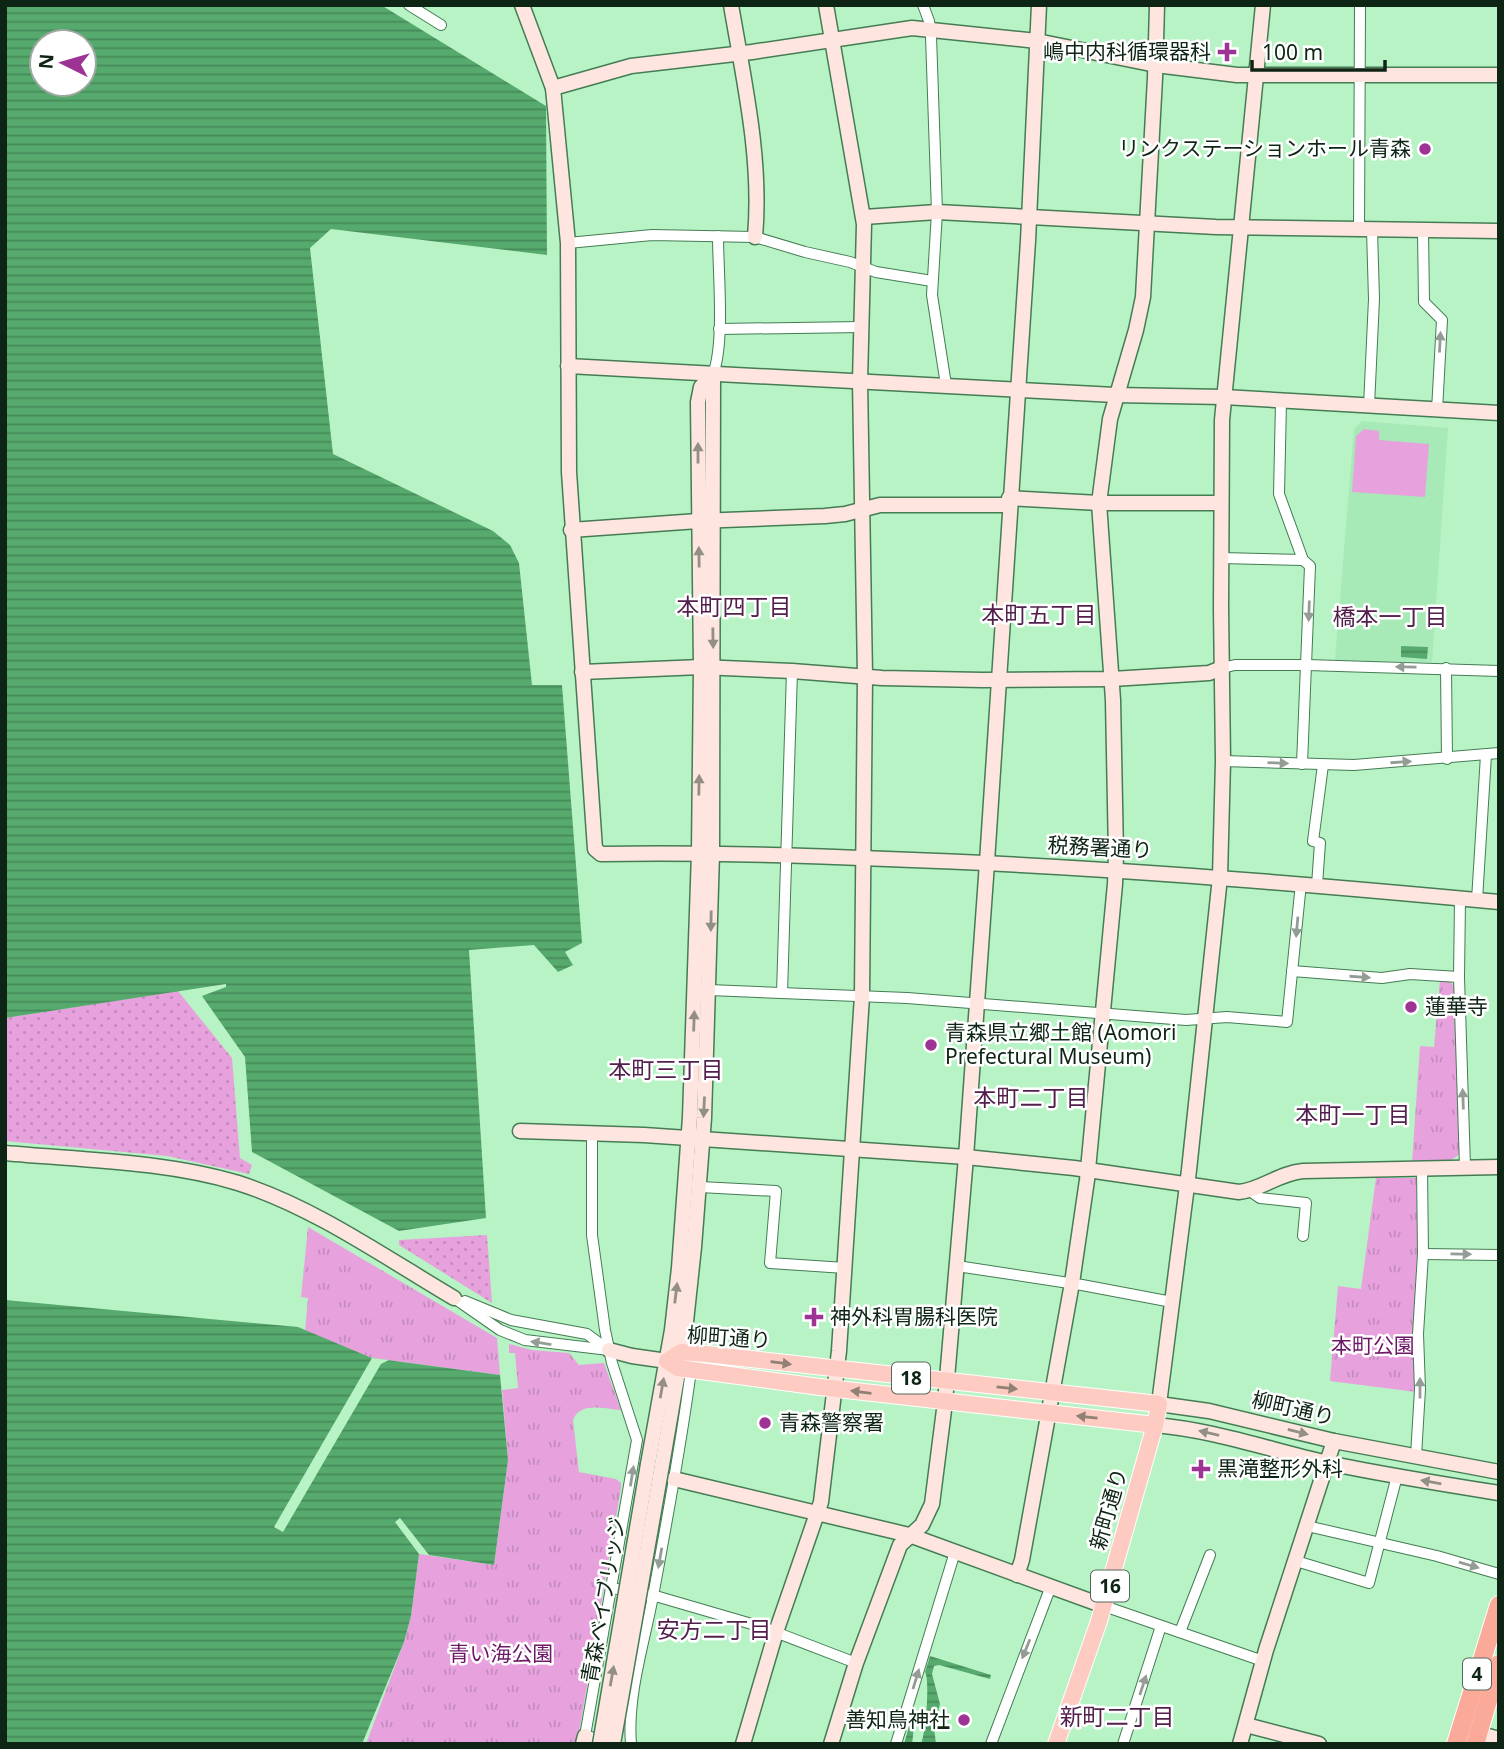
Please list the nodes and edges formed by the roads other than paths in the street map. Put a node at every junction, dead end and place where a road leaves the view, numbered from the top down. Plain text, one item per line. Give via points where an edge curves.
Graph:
1 (409, 5) edge
2 (522, 5) edge
3 (731, 5) edge
4 (825, 5) edge
5 (923, 5) edge
6 (1039, 5) edge
7 (1157, 5) edge
8 (1263, 5) edge
9 (1360, 5) edge
10 (442, 25) dead end
11 (931, 29) junction
12 (832, 38) junction
13 (1037, 41) junction
14 (739, 54) junction
15 (1156, 65) junction
16 (1499, 75) edge
17 (1256, 76) junction
18 (1359, 76) junction
19 (553, 88) junction
20 (937, 212) junction
21 (864, 217) junction
22 (1029, 218) junction
23 (1148, 223) junction
24 (1241, 228) junction
25 (1366, 230) junction
26 (1423, 230) junction
27 (1499, 231) edge
28 (718, 236) junction
29 (755, 237) junction
30 (568, 243) junction
31 (862, 266) junction
32 (932, 281) junction
33 (861, 327) junction
34 (719, 329) junction
35 (568, 366) junction
36 (713, 374) junction
37 (860, 381) junction
38 (946, 385) junction
39 (1017, 390) junction
40 (1115, 395) junction
41 (1224, 397) junction
42 (1281, 402) junction
43 (1368, 406) junction
44 (1437, 410) junction
45 (1499, 414) edge
46 (1009, 501) junction
47 (1099, 503) junction
48 (1220, 503) junction
49 (860, 510) junction
50 (705, 521) junction
51 (572, 530) junction
52 (1221, 558) junction
53 (1303, 560) junction
54 (1307, 665) junction
55 (707, 667) junction
56 (1222, 668) junction
57 (1446, 668) junction
58 (792, 671) junction
59 (1499, 671) edge
60 (582, 672) junction
61 (864, 676) junction
62 (997, 680) junction
63 (1112, 680) junction
64 (1499, 753) edge
65 (1486, 755) junction
66 (1447, 759) junction
67 (1223, 761) junction
68 (1302, 764) junction
69 (1323, 765) junction
70 (706, 853) junction
71 (787, 855) junction
72 (863, 858) junction
73 (987, 863) junction
74 (1116, 870) junction
75 (1220, 877) junction
76 (1301, 883) junction
77 (1317, 885) junction
78 (1460, 898) junction
79 (1477, 900) junction
80 (1499, 902) edge
81 (1292, 971) junction
82 (1459, 977) junction
83 (709, 990) junction
84 (782, 993) junction
85 (862, 996) junction
86 (977, 1003) junction
87 (1103, 1013) junction
88 (1205, 1019) junction
89 (520, 1131) dead end
90 (592, 1134) junction
91 (696, 1139) junction
92 (853, 1149) junction
93 (5, 1153) edge
94 (966, 1157) junction
95 (1465, 1167) junction
96 (1499, 1167) edge
97 (1422, 1168) junction
98 (1088, 1170) junction
99 (1187, 1184) junction
100 (700, 1187) junction
101 (1250, 1191) junction
102 (1303, 1236) dead end
103 (1423, 1254) junction
104 (1499, 1255) edge
105 (957, 1266) junction
106 (845, 1268) junction
107 (1072, 1283) junction
108 (454, 1298) junction
109 (1172, 1301) junction
110 (607, 1349) junction
111 (679, 1363) junction
112 (837, 1370) junction
113 (947, 1382) junction
114 (835, 1389) junction
115 (1051, 1393) junction
116 (945, 1402) junction
117 (1159, 1404) junction
118 (1048, 1413) junction
119 (1155, 1425) junction
120 (1334, 1441) junction
121 (1416, 1456) junction
122 (1328, 1463) junction
123 (655, 1465) junction
124 (1499, 1472) edge
125 (1397, 1476) junction
126 (674, 1479) junction
127 (1499, 1493) edge
128 (817, 1514) junction
129 (1307, 1526) junction
130 (909, 1535) junction
131 (1380, 1543) junction
132 (955, 1552) junction
133 (1210, 1555) dead end
134 (1296, 1561) junction
135 (1499, 1574) edge
136 (1017, 1575) junction
137 (1051, 1586) junction
138 (612, 1588) junction
139 (653, 1597) junction
140 (1499, 1605) edge
141 (1104, 1606) junction
142 (1161, 1626) junction
143 (776, 1632) junction
144 (1180, 1632) junction
145 (1263, 1661) junction
146 (856, 1662) junction
147 (1499, 1664) edge
148 (1246, 1725) junction
149 (1467, 1737) edge
150 (1499, 1739) edge
151 (584, 1740) edge
152 (600, 1744) edge
153 (614, 1744) edge
154 (631, 1744) edge
155 (743, 1744) edge
156 (831, 1744) edge
157 (896, 1744) edge
158 (991, 1744) edge
159 (1056, 1744) edge
160 (1124, 1744) edge
161 (1240, 1744) edge
162 (1319, 1744) edge

1 - 10 street
2 - 19 street
3 - 14 street
4 - 12 street
5 - 11 street
6 - 13 street
7 - 15 street
8 - 17 street
9 - 18 street
11 - 12 street
11 - 13 street
11 - 20 street
12 - 14 street
12 - 21 street
13 - 15 street
13 - 22 street
14 - 19 street via 631,66
14 - 29 street via 756,166
15 - 17 street
15 - 23 street
16 - 18 street
17 - 18 street
17 - 24 street
18 - 25 street
19 - 30 street
20 - 21 street
20 - 22 street
20 - 32 street
21 - 31 street
22 - 23 street
22 - 39 street
23 - 24 street
23 - 40 street via 1140,314
24 - 25 street
24 - 41 street
25 - 26 street
25 - 43 street via 1374,299
26 - 27 street
44 -> 26 street via 1442,320 1424,302
28 - 29 street
28 - 30 street via 640,236
28 - 34 street
29 - 31 street
30 - 35 street
31 - 32 street
31 - 33 street
32 - 38 street
33 - 34 street
33 - 37 street
34 - 36 street
35 - 36 street
35 - 51 street
36 - 37 street
36 - 50 street via 698,393
37 - 38 street
37 - 49 street
38 - 39 street
39 - 40 street
39 - 46 street
40 - 41 street
40 - 47 street
41 - 42 street
41 - 48 street
42 - 43 street
42 - 53 street via 1279,494
43 - 44 street
44 - 45 street
46 - 47 street
46 - 49 street via 880,505
46 - 62 street
47 - 48 street
47 - 63 street
48 - 52 street
49 - 50 street via 825,516
49 - 61 street
50 - 51 street
50 - 55 street
51 - 60 street
52 - 53 street
52 - 56 street
53 -> 54 street via 1310,566
54 - 56 street
57 -> 54 street
54 - 68 street
55 - 58 street
55 - 60 street
55 - 70 street
56 - 63 street via 1209,673
56 - 67 street
57 - 59 street
57 - 66 street
58 - 61 street
58 - 71 street
60 - 70 street, 税務署通り via 595,849 601,854
61 - 62 street
61 - 72 street
62 - 63 street
62 - 73 street
63 - 74 street
64 - 65 street
65 - 66 street
65 - 79 street
69 -> 66 street
67 -> 68 street
67 - 75 street
68 - 69 street
69 - 77 street via 1313,841 1321,843
70 - 71 street, 税務署通り
70 -> 83 street
91 -> 70 street
71 - 72 street, 税務署通り
71 - 84 street
72 - 73 street, 税務署通り
72 - 85 street
73 - 74 street, 税務署通り
73 - 86 street
74 - 75 street, 税務署通り
74 - 87 street
75 - 76 street, 税務署通り
75 - 88 street
76 - 77 street, 税務署通り
76 -> 81 street
77 - 78 street, 税務署通り
78 - 79 street, 税務署通り
78 - 82 street
79 - 80 street, 税務署通り
81 -> 82 street via 1382,978 1410,974
81 - 88 street via 1287,1022
95 -> 82 street
83 - 84 street
83 -> 91 street
84 - 85 street
85 - 86 street
85 - 92 street
86 - 87 street
86 - 94 street
87 - 88 street
87 - 98 street
88 - 99 street
89 - 90 street
90 - 91 street
90 - 110 street via 592,1235
91 - 92 street
91 - 100 street
111 -> 91 street via 679,1268
92 - 94 street
92 - 106 street
93 - 108 street via 161,1168 237,1183 299,1208
94 - 98 street
94 - 105 street
95 - 96 street
95 - 97 street
97 - 101 street via 1289,1172
97 - 103 street
98 - 99 street
98 - 107 street
99 - 101 street
99 - 109 street
100 - 106 street via 775,1191 769,1263
100 - 111 street
101 - 102 street via 1260,1198 1306,1203
103 -> 104 street
121 -> 103 street
105 - 107 street
105 - 113 street
106 - 112 street
107 - 109 street
107 - 115 street
108 - 110 street via 519,1322 587,1334
110 -> 108 street via 525,1340 500,1330
109 - 117 street
110 - 111 street
138 -> 110 street via 636,1440
111 -> 112 main road, 柳町通り / 18
111 - 114 main road, 柳町通り / 18
111 - 123 street
111 - 126 street
112 - 113 main road, 柳町通り / 18
112 - 114 street
113 -> 115 main road, 柳町通り / 18
113 - 116 street
116 -> 114 main road, 柳町通り / 18
114 - 128 street
115 - 117 main road, 柳町通り / 18
115 - 118 street
116 - 118 main road, 柳町通り / 18
116 - 130 street via 932,1504 922,1525
117 - 119 main road, 新町通り / 16
117 -> 120 street, 柳町通り
119 -> 118 main road, 柳町通り / 18
118 - 136 street
122 -> 119 street, 柳町通り via 1186,1427
119 - 141 main road, 新町通り / 16
120 - 121 street, 柳町通り
120 - 122 street
121 - 124 street, 柳町通り
122 - 125 street, 柳町通り
122 - 129 street
152 -> 123 street, 青森ベイブリッジ, bridge
123 - 153 street, 青森ベイブリッジ, bridge
127 -> 125 street, 柳町通り
125 - 131 street
126 - 128 street
126 -> 139 street
128 - 130 street
128 - 143 street
129 - 131 street
129 - 134 street
130 - 132 street
130 - 146 street via 900,1545
131 - 134 street via 1369,1583
131 -> 135 street
132 - 136 street
157 -> 132 street
133 - 144 street
134 - 145 street
136 - 137 street
137 - 141 street
137 -> 158 street
138 - 139 street
138 - 151 street
139 - 143 street
139 - 154 street via 629,1723
140 - 149 highway, 4
141 - 142 street
141 - 159 main road, 新町通り / 16
142 - 144 street
160 -> 142 street
143 - 146 street
143 - 155 street
144 - 145 street
145 - 148 street
146 - 156 street
147 - 149 highway, 4
148 - 161 street
148 - 162 street
149 - 150 street
151 - 153 street

